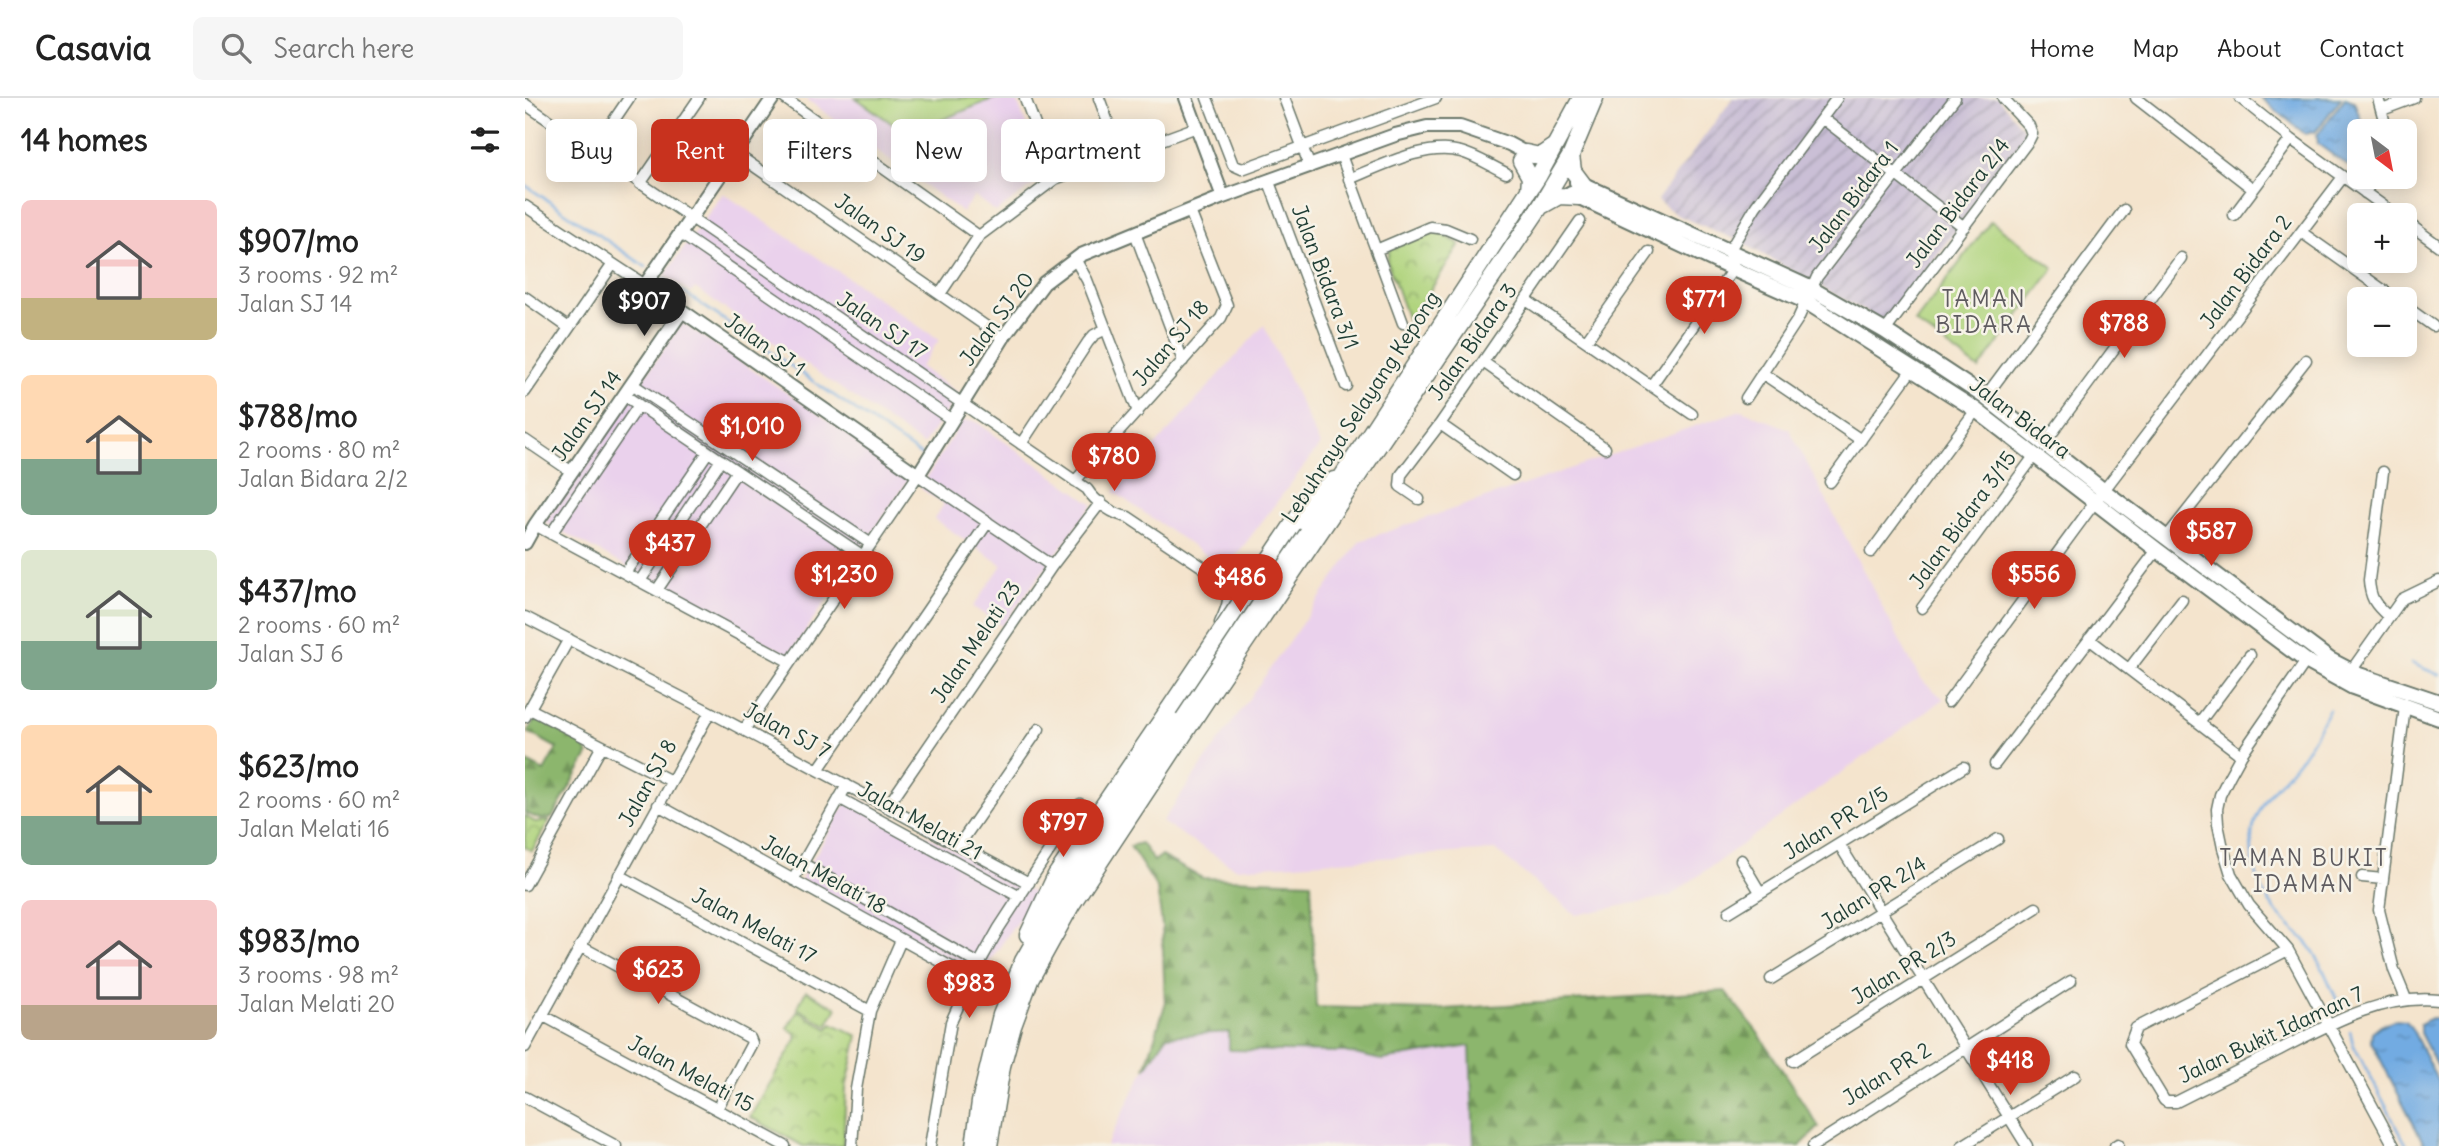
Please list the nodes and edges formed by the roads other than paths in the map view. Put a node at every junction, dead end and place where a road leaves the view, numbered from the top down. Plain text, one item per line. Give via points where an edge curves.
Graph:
1 (699, 98) edge
2 (773, 98) edge
3 (784, 98) edge
4 (1025, 98) edge
5 (1099, 98) edge
6 (1186, 98) edge
7 (1207, 98) edge
8 (1284, 98) edge
9 (1436, 98) edge
10 (1581, 98) edge
11 (1595, 98) edge
12 (1837, 98) edge
13 (1955, 98) edge
14 (2003, 98) edge
15 (2136, 98) edge
16 (2240, 98) edge
17 (2378, 98) edge
18 (2414, 98) edge
19 (626, 99) edge
20 (525, 104) edge
21 (2382, 110) junction
22 (1822, 118) junction
23 (547, 119) edge
24 (613, 119) edge
25 (1033, 119) edge
26 (1107, 119) edge
27 (2384, 119) edge
28 (1197, 127) junction
29 (749, 133) edge
30 (1165, 139) edge
31 (2291, 139) junction
32 (1555, 146) junction
33 (1303, 147) junction
34 (1341, 155) junction
35 (1571, 155) junction
36 (1523, 157) junction
37 (749, 163) edge
38 (1310, 167) junction
39 (1542, 170) junction
40 (1506, 173) dead end
41 (1896, 174) junction
42 (2343, 177) junction
43 (1349, 179) junction
44 (1558, 179) junction
45 (637, 182) edge
46 (715, 182) edge
47 (1051, 182) edge
48 (1269, 182) junction
49 (640, 184) junction
50 (2253, 189) junction
51 (2367, 189) edge
52 (1529, 190) junction
53 (1582, 192) junction
54 (2365, 192) junction
55 (1223, 197) junction
56 (2380, 203) edge
57 (525, 206) edge
58 (1540, 207) junction
59 (2124, 210) dead end
60 (1190, 211) junction
61 (2234, 215) dead end
62 (690, 218) junction
63 (1580, 221) dead end
64 (1964, 227) junction
65 (2417, 230) edge
66 (2301, 232) junction
67 (679, 233) junction
68 (1135, 233) junction
69 (979, 236) junction
70 (1470, 239) dead end
71 (2439, 246) edge
72 (1376, 250) junction
73 (1729, 250) junction
74 (1649, 252) dead end
75 (2181, 258) dead end
76 (1075, 259) junction
77 (613, 264) junction
78 (1733, 269) junction
79 (645, 285) junction
80 (2379, 287) edge
81 (940, 294) junction
82 (1808, 294) junction
83 (525, 297) edge
84 (1525, 300) junction
85 (682, 311) junction
86 (2417, 315) edge
87 (1403, 323) dead end
88 (2433, 326) dead end
89 (569, 328) junction
90 (1106, 329) junction
91 (1885, 331) junction
92 (1003, 338) junction
93 (1586, 341) junction
94 (2306, 360) dead end
95 (1183, 361) junction
96 (1483, 362) junction
97 (1913, 368) junction
98 (1762, 373) junction
99 (632, 384) junction
100 (1346, 386) dead end
101 (1651, 386) junction
102 (525, 392) edge
103 (624, 396) junction
104 (1985, 397) junction
105 (1746, 398) dead end
106 (962, 404) junction
107 (639, 405) junction
108 (1976, 410) junction
109 (1137, 412) junction
110 (1692, 414) dead end
111 (952, 420) junction
112 (1440, 424) junction
113 (525, 440) edge
114 (1861, 440) junction
115 (1021, 444) junction
116 (1605, 448) dead end
117 (2039, 450) junction
118 (708, 452) junction
119 (721, 460) junction
120 (737, 471) junction
121 (572, 472) junction
122 (2383, 472) dead end
123 (918, 475) junction
124 (1343, 475) junction
125 (1513, 475) dead end
126 (1075, 481) junction
127 (1830, 482) dead end
128 (2100, 496) junction
129 (1419, 499) dead end
130 (1101, 502) junction
131 (988, 522) junction
132 (535, 525) junction
133 (551, 534) junction
134 (525, 543) edge
135 (871, 544) junction
136 (2161, 544) junction
137 (1871, 552) dead end
138 (863, 556) junction
139 (1052, 566) junction
140 (625, 573) junction
141 (640, 581) junction
142 (2439, 581) edge
143 (657, 590) junction
144 (2182, 600) dead end
145 (1922, 608) dead end
146 (525, 617) edge
147 (2389, 617) junction
148 (569, 639) junction
149 (2089, 639) junction
150 (2250, 655) dead end
151 (2306, 661) junction
152 (790, 662) junction
153 (1214, 664) junction
154 (2129, 669) junction
155 (2351, 671) junction
156 (1948, 702) dead end
157 (2439, 702) edge
158 (2405, 707) junction
159 (710, 712) junction
160 (527, 713) edge
161 (2439, 718) edge
162 (2199, 723) junction
163 (1039, 729) dead end
164 (744, 730) junction
165 (602, 746) junction
166 (2241, 755) junction
167 (1995, 764) dead end
168 (1964, 767) dead end
169 (818, 770) junction
170 (671, 781) junction
171 (847, 785) junction
172 (839, 798) junction
173 (1080, 804) dead end
174 (658, 805) junction
175 (887, 807) junction
176 (1998, 839) dead end
177 (1839, 844) junction
178 (959, 845) junction
179 (1741, 860) dead end
180 (802, 863) junction
181 (620, 874) junction
182 (2362, 877) dead end
183 (2383, 879) junction
184 (793, 880) junction
185 (1029, 883) junction
186 (525, 885) edge
187 (1760, 892) junction
188 (1020, 897) junction
189 (2036, 908) dead end
190 (1728, 912) dead end
191 (1881, 912) junction
192 (901, 940) junction
193 (580, 947) junction
194 (2288, 950) junction
195 (1023, 961) junction
196 (979, 964) junction
197 (971, 978) junction
198 (1771, 979) dead end
199 (1923, 979) junction
200 (2071, 981) dead end
201 (2406, 999) junction
202 (2439, 1000) edge
203 (870, 1011) junction
204 (542, 1016) junction
205 (2329, 1025) junction
206 (525, 1047) edge
207 (1965, 1048) junction
208 (1793, 1061) dead end
209 (2075, 1076) dead end
210 (525, 1097) edge
211 (717, 1109) junction
212 (2008, 1116) junction
213 (616, 1146) edge
214 (785, 1146) edge
215 (852, 1146) edge
216 (930, 1146) edge
217 (974, 1146) edge
218 (989, 1146) edge
219 (1813, 1146) edge
220 (1962, 1146) edge
221 (2027, 1146) edge
222 (2394, 1146) edge

1 - 49 street
2 - 29 street
3 - 69 street
4 - 25 street
5 - 26 street
6 - 28 street
7 - 33 street via 1233,165 1242,169
8 - 33 street
9 - 33 street
10 - 32 main road, Lebuhraya Selayang Kepong
11 - 35 main road, Lebuhraya Selayang Kepong
12 - 22 street
13 - 41 street, Jalan Bidara 1
14 - 64 street, Jalan Bidara 2/4 via 2032,134
15 - 50 street
16 - 31 street
17 - 21 street
18 - 21 street
19 - 24 street
20 - 23 street, Jalan SJ 17
21 - 27 street
22 - 41 street
22 - 73 street
28 - 30 street
28 - 55 street
31 - 42 street
31 - 50 street
32 - 36 main road via 1540,156
32 - 39 main road, Lebuhraya Selayang Kepong
33 - 38 street
34 - 36 street, Jalan SJ 20 via 1427,127 1460,127
34 - 38 street, Jalan SJ 20
34 - 43 street
35 - 44 main road, Lebuhraya Selayang Kepong
35 - 53 main road
36 - 39 street, Jalan SJ 20
36 - 52 main road
37 - 81 street, Jalan SJ 19
38 - 48 street, Jalan SJ 20
39 - 44 main road, Jalan Bidara
39 - 52 main road, Lebuhraya Selayang Kepong
40 - 43 street via 1445,149 1405,156
41 - 64 street
41 - 82 street, Jalan Bidara 1
42 - 54 street
42 - 66 street, Jalan Bidara 2
43 - 72 street
44 - 53 main road, Jalan Bidara
44 - 58 main road, Lebuhraya Selayang Kepong
45 - 49 street, Jalan SJ 17
46 - 62 street
47 - 69 street
48 - 55 street, Jalan SJ 20
48 - 100 street, Jalan Bidara 3/1
49 - 62 street, Jalan SJ 17
50 - 61 street
51 - 54 street
52 - 124 main road, Lebuhraya Selayang Kepong
53 - 58 main road via 1559,196
53 - 73 main road, Jalan Bidara
53 - 78 main road, Jalan Bidara
54 - 56 street
55 - 60 street, Jalan SJ 20
57 - 77 street, Jalan SJ 1
58 - 218 main road, Lebuhraya Selayang Kepong via 1072,904 1030,980 1013,1026
59 - 104 street
60 - 68 street, Jalan SJ 20
60 - 95 street, Jalan SJ 18 via 1227,304 1221,318
62 - 67 street
62 - 106 street, Jalan SJ 17
63 - 84 street, Jalan Bidara 3
64 - 91 street, Jalan Bidara 2/4
65 - 71 street
66 - 80 street
66 - 128 street, Jalan Bidara 2
67 - 79 street
67 - 111 street, Jalan SJ 17
68 - 76 street, Jalan SJ 20
68 - 95 street
69 - 81 street
70 - 72 street via 1430,226
72 - 87 street
73 - 78 street
73 - 82 main road, Jalan Bidara
74 - 93 street
75 - 117 street, Jalan Bidara 3/15
76 - 90 street
76 - 92 street, Jalan SJ 20 via 1044,283
77 - 79 street, Jalan SJ 1
77 - 89 street
78 - 82 main road, Jalan Bidara
78 - 101 street
79 - 85 street, Jalan SJ 1
81 - 92 street, Jalan SJ 19
82 - 91 main road, Jalan Bidara
82 - 97 main road, Jalan Bidara
82 - 98 street, Jalan Bidara 1 via 1798,319
83 - 89 street
84 - 93 street
84 - 96 street, Jalan Bidara 3
85 - 99 street, Jalan SJ 14
85 - 123 street, Jalan SJ 1
86 - 88 street
89 - 102 street
90 - 109 street
90 - 115 street via 1088,342
91 - 104 main road, Jalan Bidara
92 - 106 street, Jalan SJ 20
93 - 101 street
94 - 136 street
95 - 109 street, Jalan SJ 18
96 - 112 street, Jalan Bidara 3
96 - 116 street
97 - 108 main road, Jalan Bidara
97 - 114 street
98 - 105 street, Jalan Bidara 1
98 - 114 street
99 - 103 street, Jalan SJ 14
99 - 135 street
101 - 110 street
103 - 107 street
103 - 121 street, Jalan SJ 14
104 - 117 main road, Jalan Bidara
106 - 111 street, Jalan SJ 20
106 - 115 street, Jalan SJ 17
107 - 118 street
107 - 133 street
108 - 117 main road, Jalan Bidara
108 - 137 street
109 - 126 street, Jalan SJ 18
111 - 123 street, Jalan SJ 20
112 - 125 street
112 - 129 street, Jalan Bidara 3 via 1401,475 1399,484
113 - 121 street
114 - 127 street
115 - 126 street, Jalan SJ 17
117 - 128 main road, Jalan Bidara
117 - 145 street, Jalan Bidara 3/15
118 - 119 street
118 - 140 street
119 - 120 street
119 - 141 street
120 - 138 street
120 - 143 street
121 - 132 street, Jalan SJ 14
122 - 147 street via 2369,580 2375,605
123 - 131 street, Jalan SJ 1
123 - 135 street
124 - 153 main road, Lebuhraya Selayang Kepong
124 - 195 main road, bridge via 1310,500 1056,875 1029,932
126 - 130 street, Jalan SJ 17
128 - 136 main road, Jalan Bidara
128 - 156 street, Jalan Bidara 2
130 - 139 street, Jalan Melati 23
130 - 153 street, Jalan SJ 17 via 1226,584 1228,604 1215,635
131 - 139 street, Jalan SJ 1
131 - 169 street
132 - 133 street
132 - 134 street, Jalan SJ 14
133 - 140 street
135 - 138 street
136 - 149 street
136 - 151 main road, Jalan Bidara
136 - 155 main road, Jalan Bidara
138 - 152 street
139 - 175 street, Jalan Melati 23
140 - 141 street
141 - 143 street
142 - 147 street via 2402,599
143 - 152 street
144 - 154 street
146 - 148 street, Jalan SJ 7
147 - 155 street
148 - 159 street, Jalan SJ 7
148 - 160 street
149 - 154 street
149 - 167 street
150 - 162 street
151 - 158 main road, Jalan Bidara via 2344,683
151 - 166 street
152 - 164 street
153 - 195 main road, Lebuhraya Selayang Kepong via 1058,900
154 - 162 street
155 - 157 main road, Jalan Bidara
158 - 161 main road, Jalan Bidara
158 - 183 street
159 - 164 street, Jalan SJ 7
159 - 170 street, Jalan SJ 8
160 - 165 street
162 - 166 street
163 - 178 street
164 - 169 street, Jalan SJ 7
165 - 170 street
165 - 186 street
166 - 194 street via 2217,809 2223,848 2231,874 2249,905
168 - 177 street, Jalan PR 2/5
169 - 171 street, Jalan SJ 7
170 - 174 street, Jalan SJ 8
171 - 172 street
171 - 175 street, Jalan SJ 7
172 - 180 street
172 - 188 street, Jalan Melati 21
173 - 185 street
174 - 181 street, Jalan SJ 8
174 - 184 street, Jalan Melati 18
175 - 178 street, Jalan SJ 7
176 - 191 street, Jalan PR 2/4
177 - 187 street, Jalan PR 2/5
177 - 191 street
178 - 185 street, Jalan SJ 7
179 - 187 street
180 - 184 street
180 - 196 street
181 - 193 street, Jalan SJ 8
181 - 203 street, Jalan Melati 17
182 - 183 street
183 - 201 street via 2379,910
184 - 192 street, Jalan Melati 18
185 - 188 street
187 - 190 street, Jalan PR 2/5
188 - 196 street
189 - 199 street, Jalan PR 2/3
191 - 198 street, Jalan PR 2/4
191 - 199 street
192 - 197 street, Jalan Melati 18
192 - 203 street
193 - 204 street, Jalan SJ 8
193 - 211 street via 750,1038 752,1043
194 - 205 street
194 - 205 street, Jalan Bukit Idaman 7 via 2144,1022 2130,1044 2161,1097 2172,1102
195 - 217 main road, Lebuhraya Selayang Kepong via 1001,1015
196 - 197 street
197 - 216 street via 951,1022
199 - 207 street
199 - 208 street, Jalan PR 2/3
200 - 207 street, Jalan PR 2
201 - 202 street, Jalan Bukit Idaman 7
201 - 205 street, Jalan Bukit Idaman 7
203 - 215 street via 856,1089
204 - 206 street, Jalan SJ 8
204 - 211 street, Jalan Melati 15
205 - 222 street
207 - 212 street
207 - 219 street, Jalan PR 2
209 - 212 street
210 - 213 street
211 - 214 street, Jalan Melati 15
212 - 220 street
212 - 221 street

